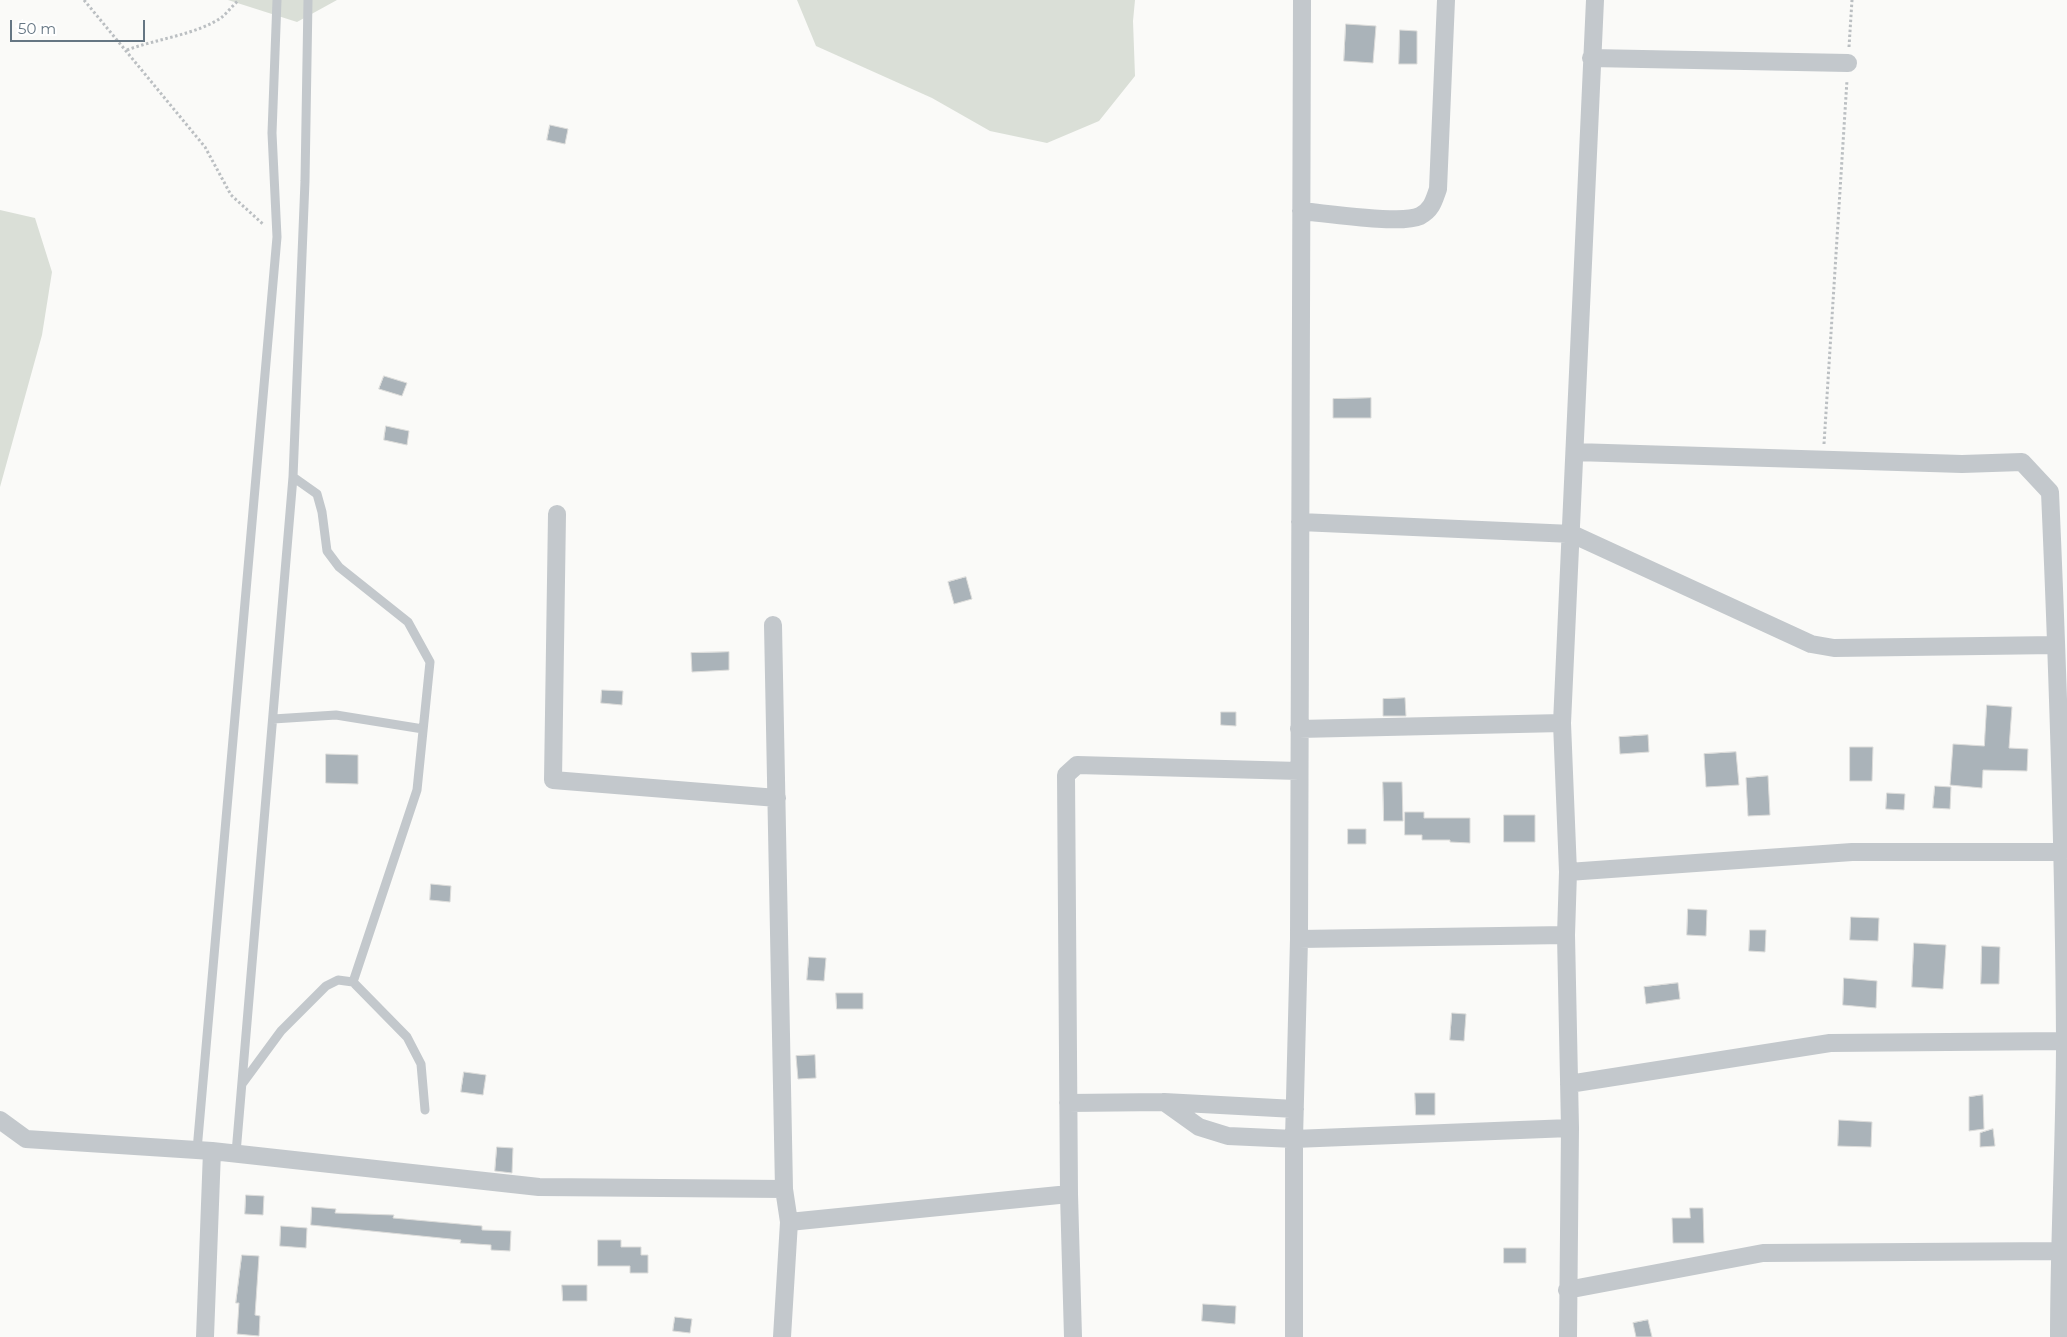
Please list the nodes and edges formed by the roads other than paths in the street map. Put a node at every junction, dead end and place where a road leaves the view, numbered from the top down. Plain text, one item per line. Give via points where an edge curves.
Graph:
1 (277, 0) edge
2 (308, 0) edge
3 (1302, 0) edge
4 (1446, 0) edge
5 (1595, 0) edge
6 (1592, 58) junction
7 (1848, 63) road end
8 (1301, 211) junction
9 (1576, 452) junction
10 (293, 477) junction
11 (558, 514) dead end
12 (1300, 522) junction
13 (1572, 534) junction
14 (773, 624) dead end
15 (2056, 645) junction
16 (272, 719) junction
17 (1562, 724) junction
18 (424, 729) junction
19 (1299, 729) junction
20 (1299, 771) junction
21 (778, 798) junction
22 (2061, 852) junction
23 (1568, 872) junction
24 (1566, 935) junction
25 (1299, 939) junction
26 (353, 982) junction
27 (2065, 1041) junction
28 (242, 1084) junction
29 (1569, 1084) junction
30 (1164, 1102) junction
31 (1068, 1103) junction
32 (1295, 1109) junction
33 (425, 1110) dead end
34 (0, 1120) edge
35 (1570, 1128) junction
36 (1294, 1140) junction
37 (205, 1150) junction
38 (236, 1154) junction
39 (784, 1189) junction
40 (1069, 1194) junction
41 (788, 1222) junction
42 (2059, 1251) junction
43 (1567, 1290) junction
44 (205, 1337) edge
45 (782, 1337) edge
46 (1073, 1337) edge
47 (1294, 1337) edge
48 (1568, 1337) edge
49 (2059, 1337) edge

1 - 37 lane via 272,133 276,237
2 - 10 lane via 305,181
3 - 8 street
4 - 8 street via 1438,189 1433,206 1419,217 1401,219
5 - 6 street
6 - 7 street
6 - 9 street
8 - 12 street
9 - 13 street
9 - 15 street via 1962,464 2022,462 2050,492
10 - 16 lane
10 - 18 lane via 317,494 327,550 339,566 408,622 430,662
11 - 21 street via 553,780
12 - 13 street
12 - 19 street
13 - 15 street via 1811,644 1834,648
13 - 17 street
14 - 21 street
15 - 22 street
16 - 18 lane via 336,715
16 - 28 lane
17 - 19 street
17 - 23 street
18 - 26 lane via 417,790
19 - 20 street
20 - 25 street
20 - 31 street via 1077,765 1066,775
21 - 39 street
22 - 23 street via 1852,852
22 - 27 street
23 - 24 street
24 - 25 street
24 - 29 street
25 - 32 street
26 - 28 lane via 338,980 326,986 281,1031
26 - 33 lane via 407,1037 421,1064
27 - 29 street via 1830,1043
27 - 42 street
28 - 38 lane
29 - 35 street
30 - 31 street
30 - 32 street
30 - 36 street via 1199,1127 1228,1136
31 - 40 street
32 - 36 street
34 - 37 street via 26,1139
35 - 36 street
35 - 43 street
36 - 47 street
37 - 38 street
37 - 44 street
38 - 39 street via 539,1187
39 - 41 street
40 - 41 street
40 - 46 street
41 - 45 street
42 - 43 street via 1763,1253
42 - 49 street
43 - 48 street

